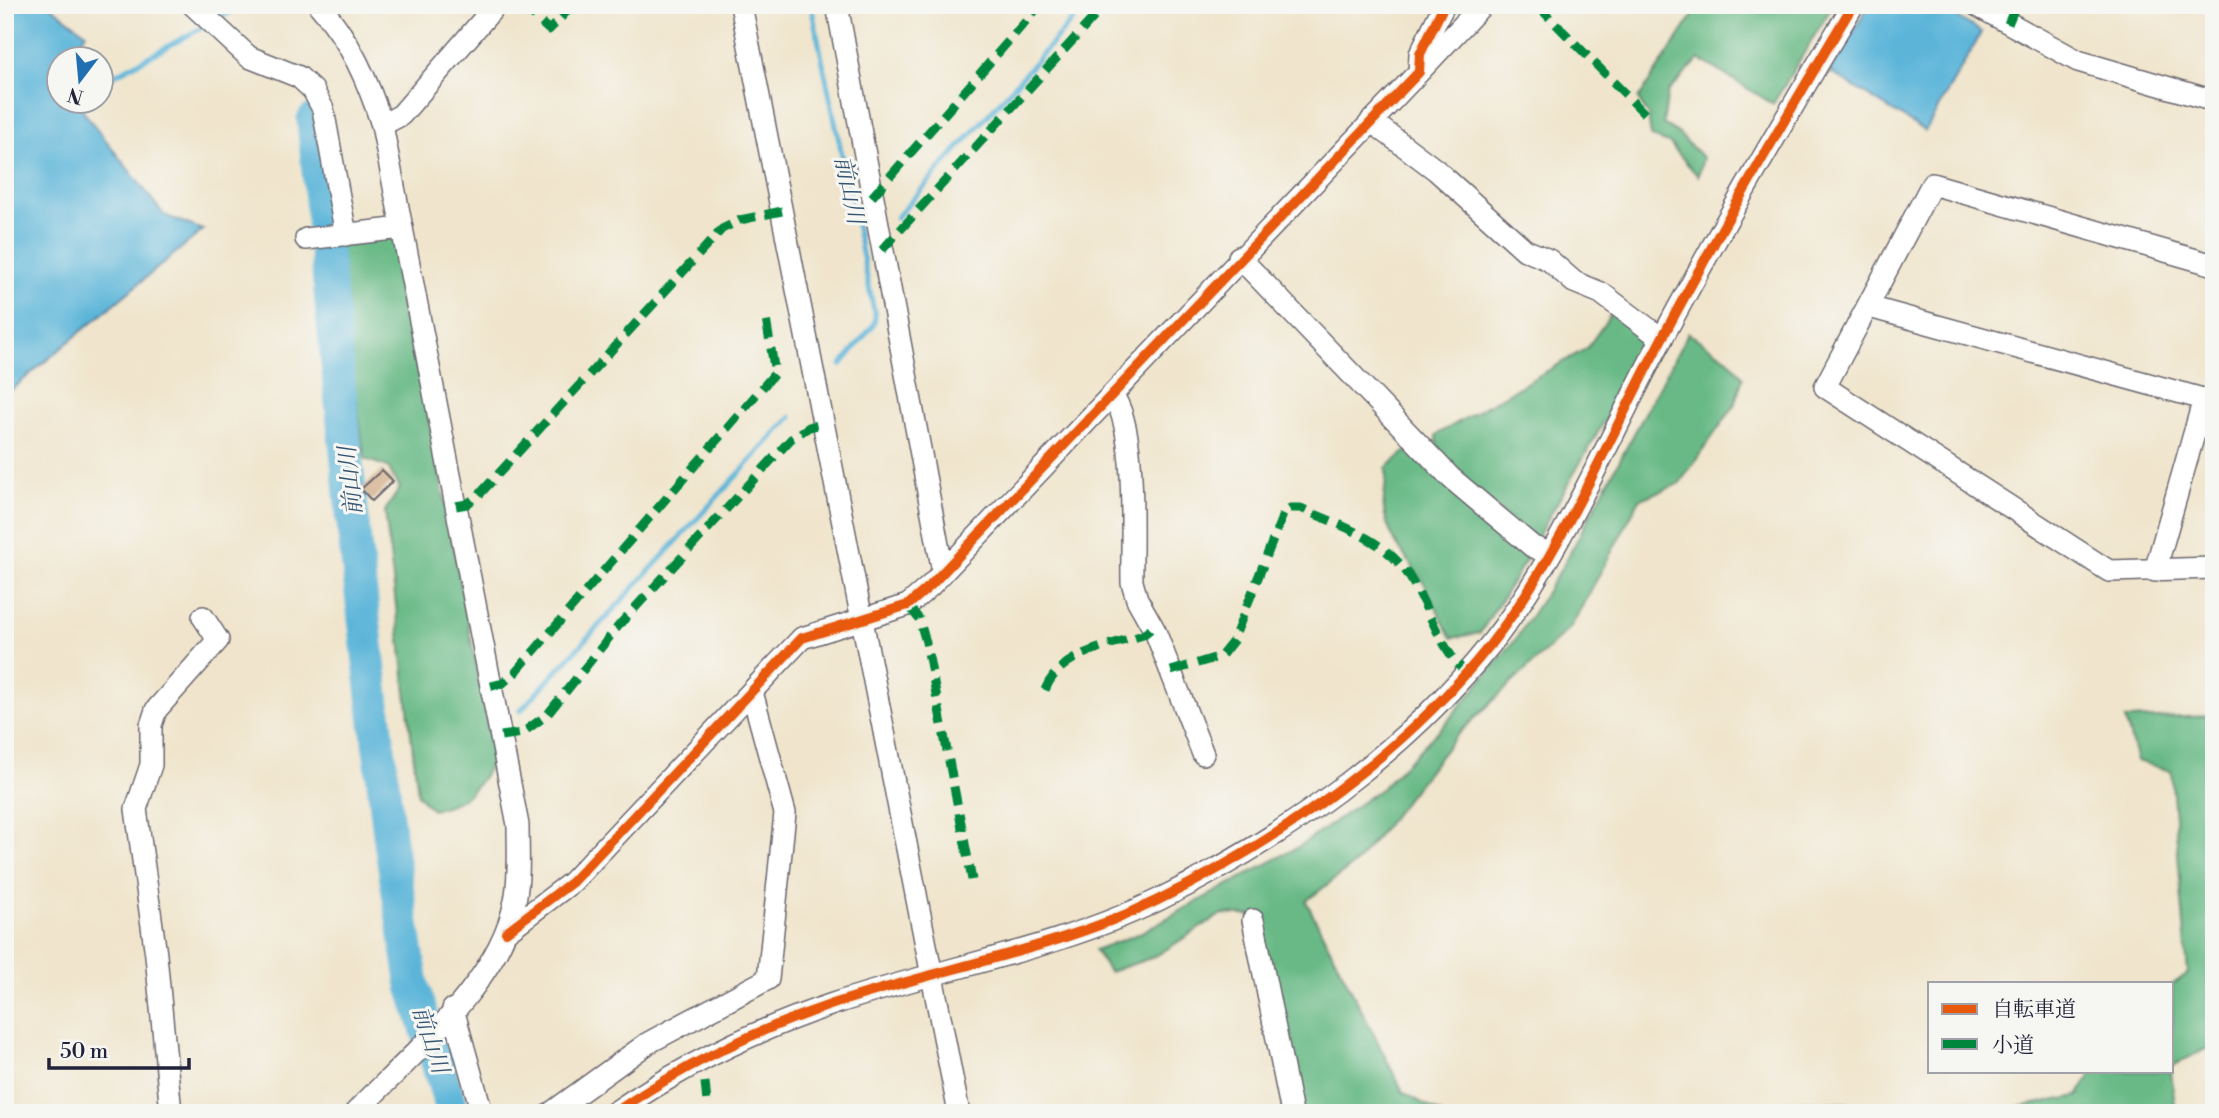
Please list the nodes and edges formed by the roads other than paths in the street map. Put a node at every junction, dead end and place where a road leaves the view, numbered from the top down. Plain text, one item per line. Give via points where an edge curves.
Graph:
1 (193, 5) edge
2 (318, 5) edge
3 (496, 5) edge
4 (741, 5) edge
5 (837, 5) edge
6 (1444, 5) edge
7 (1482, 5) edge
8 (1853, 5) edge
9 (1976, 5) edge
10 (1419, 72) junction
11 (2214, 101) edge
12 (1371, 121) junction
13 (382, 125) junction
14 (402, 228) junction
15 (340, 236) junction
16 (306, 239) dead end
17 (1239, 257) junction
18 (2214, 265) edge
19 (1869, 307) junction
20 (1662, 339) junction
21 (1112, 395) junction
22 (2209, 400) edge
23 (1550, 553) junction
24 (2214, 568) edge
25 (2155, 571) junction
26 (943, 572) junction
27 (203, 617) dead end
28 (861, 618) junction
29 (752, 692) junction
30 (1203, 754) dead end
31 (1253, 920) dead end
32 (506, 932) junction
33 (933, 975) junction
34 (449, 1014) junction
35 (172, 1113) edge
36 (355, 1113) edge
37 (482, 1113) edge
38 (551, 1113) edge
39 (614, 1113) edge
40 (959, 1113) edge
41 (1292, 1113) edge

1 - 15 street via 249,57 299,77 313,90 323,109
2 - 13 street via 350,47
3 - 13 street via 401,115
4 - 28 street
5 - 26 street
6 - 10 street via 1420,54
7 - 10 street
8 - 20 street via 1770,142
9 - 11 street via 2078,61
10 - 12 street
12 - 17 street
12 - 20 street via 1436,170 1525,250 1549,260 1574,282 1601,293
13 - 14 street
14 - 15 street
14 - 32 street via 519,825 515,901
15 - 16 street
17 - 21 street
17 - 23 street via 1451,478 1533,547
18 - 19 street via 1932,184
19 - 22 street
19 - 25 street via 1825,387 2109,571
20 - 23 street
21 - 26 street
21 - 30 street via 1121,406 1128,434 1136,599 1155,631
22 - 25 street
23 - 33 street via 1490,645 1422,718 1362,773 1299,817 1229,864 1153,903 1071,934
24 - 25 street
26 - 28 street via 908,605
27 - 35 street via 218,640 156,710 151,724 151,765 135,809
28 - 29 street via 802,638
28 - 33 street
29 - 32 street via 572,883
29 - 38 street via 785,813 768,979 648,1043
31 - 41 street
32 - 34 street via 486,971
33 - 39 street via 832,1004 745,1040 663,1079
33 - 40 street
34 - 36 street
34 - 37 street

